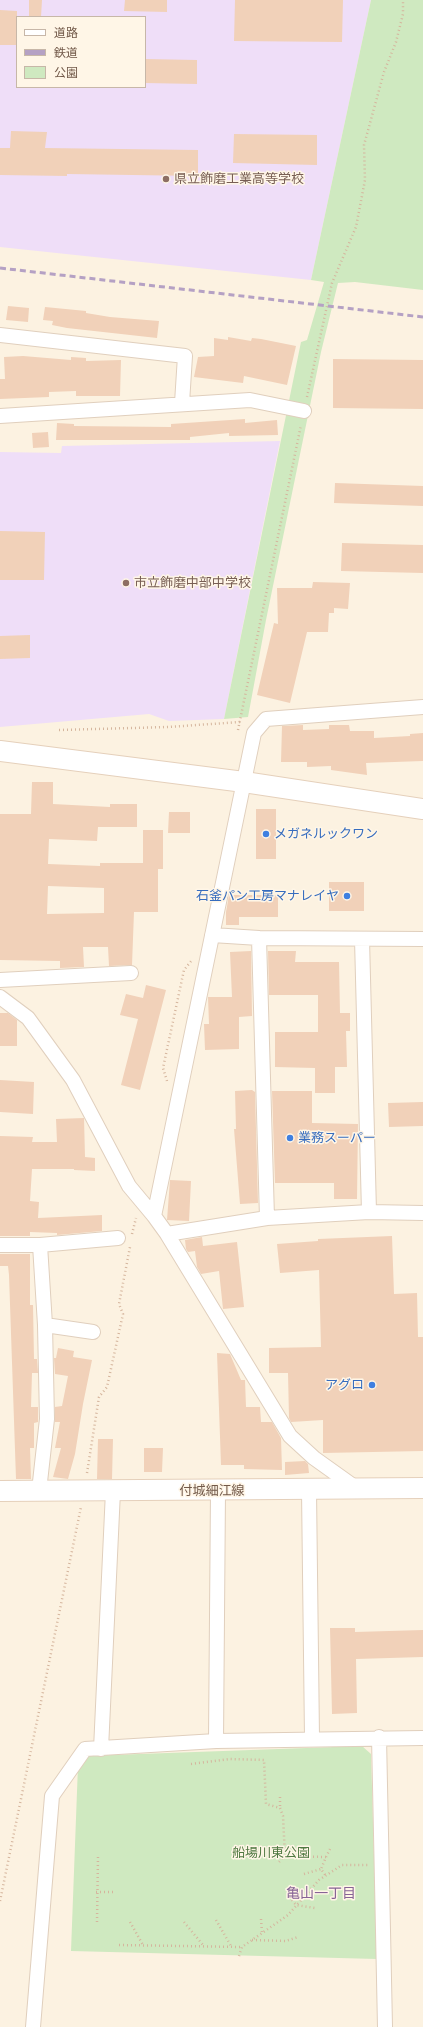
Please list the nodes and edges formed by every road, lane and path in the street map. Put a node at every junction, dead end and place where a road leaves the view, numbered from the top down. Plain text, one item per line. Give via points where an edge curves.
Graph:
1 (403, 0) edge
2 (0, 335) edge
3 (182, 403) junction
4 (304, 411) junction
5 (0, 416) edge
6 (423, 707) edge
7 (266, 720) junction
8 (240, 722) junction
9 (59, 730) dead end
10 (237, 735) dead end
11 (0, 751) edge
12 (244, 782) junction
13 (423, 809) edge
14 (212, 934) junction
15 (259, 938) junction
16 (362, 939) junction
17 (423, 939) edge
18 (193, 958) dead end
19 (131, 973) dead end
20 (0, 980) edge
21 (0, 997) edge
22 (168, 1084) dead end
23 (140, 1199) junction
24 (369, 1212) junction
25 (423, 1212) edge
26 (154, 1216) junction
27 (267, 1218) junction
28 (167, 1234) junction
29 (127, 1239) junction
30 (0, 1245) edge
31 (40, 1245) junction
32 (45, 1325) junction
33 (93, 1332) dead end
34 (356, 1488) junction
35 (423, 1488) edge
36 (309, 1490) junction
37 (0, 1491) edge
38 (39, 1491) junction
39 (84, 1491) junction
40 (114, 1491) junction
41 (218, 1491) junction
42 (312, 1738) junction
43 (379, 1738) junction
44 (423, 1738) edge
45 (216, 1741) junction
46 (101, 1749) junction
47 (191, 1764) dead end
48 (280, 1797) dead end
49 (280, 1808) junction
50 (330, 1849) dead end
51 (98, 1856) dead end
52 (285, 1856) junction
53 (326, 1857) junction
54 (279, 1862) dead end
55 (375, 1866) dead end
56 (321, 1869) junction
57 (304, 1874) dead end
58 (326, 1876) junction
59 (96, 1892) junction
60 (114, 1892) dead end
61 (292, 1900) dead end
62 (0, 1901) edge
63 (296, 1904) junction
64 (315, 1908) dead end
65 (261, 1919) dead end
66 (216, 1920) dead end
67 (97, 1922) dead end
68 (130, 1922) dead end
69 (184, 1922) dead end
70 (262, 1932) junction
71 (298, 1937) dead end
72 (252, 1940) junction
73 (119, 1945) dead end
74 (144, 1945) junction
75 (204, 1946) junction
76 (231, 1946) junction
77 (242, 1947) junction
78 (239, 1956) dead end
79 (33, 2027) edge
80 (385, 2027) edge

1 - 4 path via 403,14 396,42 384,72 364,145 365,180 356,227 332,283
2 - 3 street via 185,356
3 - 4 street via 250,400
3 - 5 street
4 - 8 path
6 - 7 street
7 - 8 path
7 - 12 street via 254,733
8 - 9 path
8 - 10 path
11 - 12 main road
12 - 13 main road
12 - 14 street
14 - 15 street
14 - 26 street
15 - 16 street
15 - 27 street
16 - 17 street
16 - 24 street
18 - 22 path via 184,970 163,1068
19 - 20 street
21 - 23 street via 28,1018 73,1080 129,1186
23 - 26 street
23 - 29 path
24 - 25 street
24 - 27 street
26 - 28 street
27 - 28 street
28 - 34 street via 290,1436 314,1458
29 - 31 street
29 - 39 path via 119,1304 123,1314 107,1387 99,1397
30 - 31 street
31 - 32 street
32 - 33 street
32 - 38 street via 47,1418
34 - 35 main road, 付城細江線
34 - 36 main road, 付城細江線
36 - 41 main road, 付城細江線
36 - 42 street
37 - 38 main road, 付城細江線
38 - 39 main road, 付城細江線
39 - 40 main road, 付城細江線
39 - 62 path
40 - 41 main road, 付城細江線
40 - 46 street
41 - 45 street
42 - 43 street
42 - 45 street
43 - 44 street
43 - 80 street
45 - 46 street
46 - 79 street via 85,1749 52,1796
47 - 49 path via 230,1759 264,1760 266,1804
48 - 49 path
49 - 52 path via 283,1816
50 - 53 path
51 - 59 path
52 - 53 path
52 - 54 path
53 - 56 path
55 - 58 path via 342,1865
56 - 57 path
56 - 58 path
58 - 63 path
59 - 60 path
59 - 67 path
61 - 63 path
63 - 64 path
63 - 70 path via 288,1915
65 - 70 path
66 - 76 path
68 - 74 path
69 - 75 path
70 - 72 path
71 - 72 path via 286,1941
72 - 77 path
73 - 74 path
74 - 75 path
75 - 76 path
76 - 77 path
77 - 78 path

